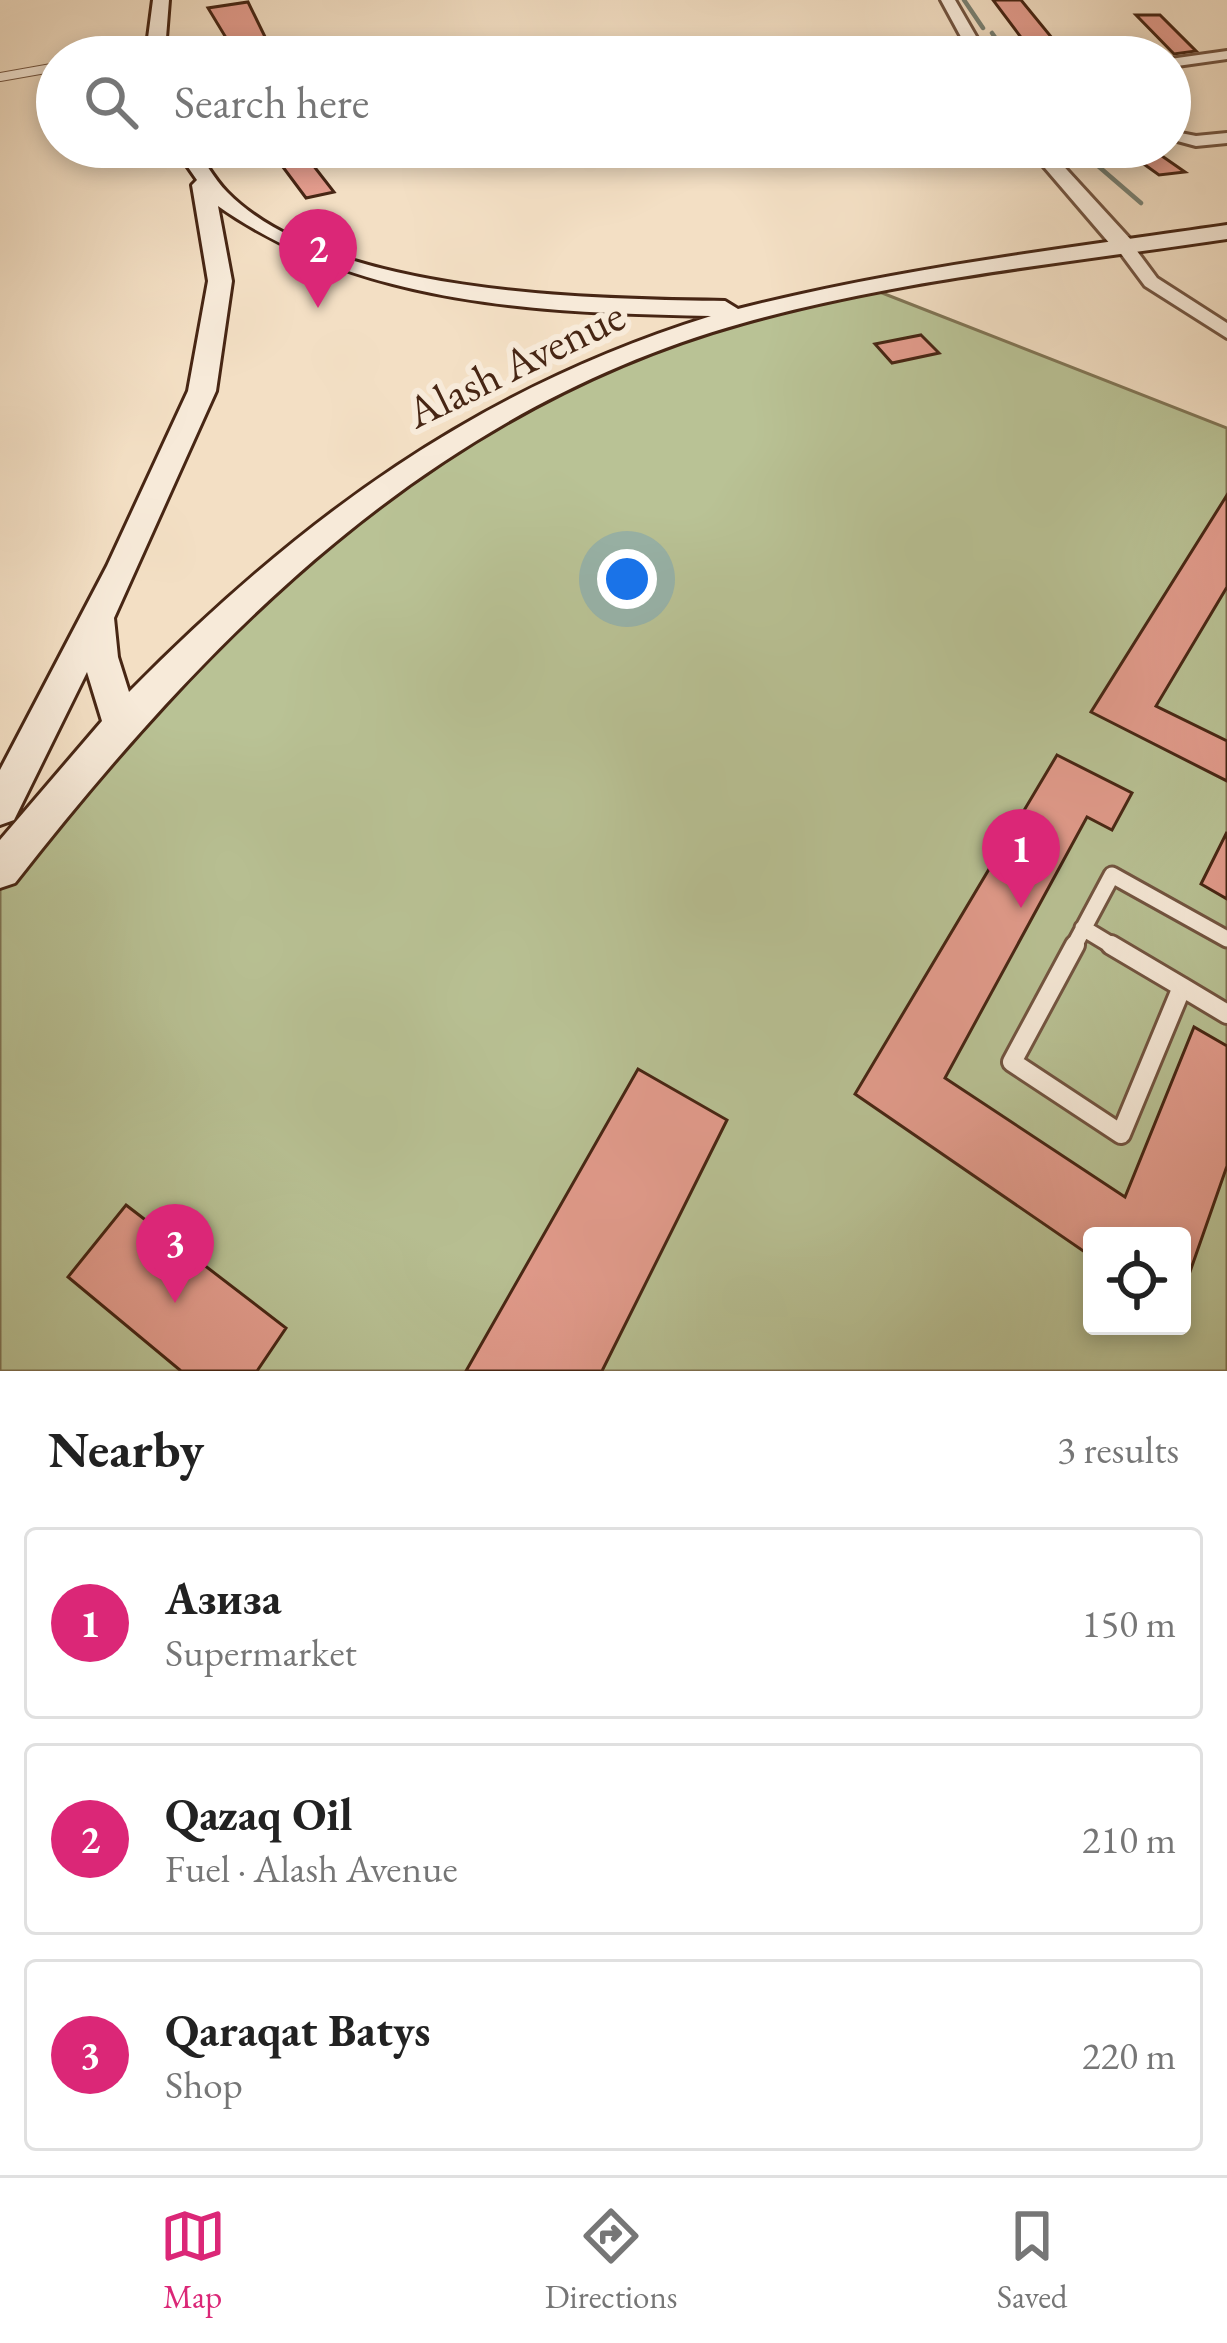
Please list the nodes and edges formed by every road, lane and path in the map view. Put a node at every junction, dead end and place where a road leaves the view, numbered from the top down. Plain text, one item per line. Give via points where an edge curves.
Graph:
1 (161, 0) edge
2 (948, 0) edge
3 (162, 36) edge
4 (968, 36) edge
5 (1227, 55) edge
6 (1191, 60) edge
7 (36, 71) edge
8 (0, 77) edge
9 (1227, 138) edge
10 (1191, 140) edge
11 (197, 168) edge
12 (1055, 168) edge
13 (203, 185) junction
14 (1227, 232) edge
15 (1125, 248) junction
16 (547, 301) junction
17 (792, 305) junction
18 (1227, 332) edge
19 (667, 339) junction
20 (97, 618) junction
21 (120, 720) junction
22 (0, 808) edge
23 (0, 870) edge
24 (1083, 928) junction
25 (1227, 939) edge
26 (1182, 987) junction
27 (1227, 1014) edge

1 - 3 main road
2 - 4 street
5 - 6 street
7 - 8 lane
9 - 10 street
11 - 13 main road
12 - 15 street
13 - 16 main road via 255,225 327,257 416,284
13 - 20 main road via 220,281 202,392
14 - 15 main road, Alash Avenue
15 - 17 main road, Alash Avenue
15 - 18 street via 1151,282
16 - 17 main road
16 - 19 main road
17 - 19 main road, Alash Avenue
19 - 21 main road, Alash Avenue via 536,394 410,465 292,553
20 - 21 main road
20 - 22 main road
21 - 23 main road, Alash Avenue
24 - 25 lane via 1112,875
24 - 26 lane
24 - 26 lane via 1012,1062 1121,1134
26 - 27 lane

